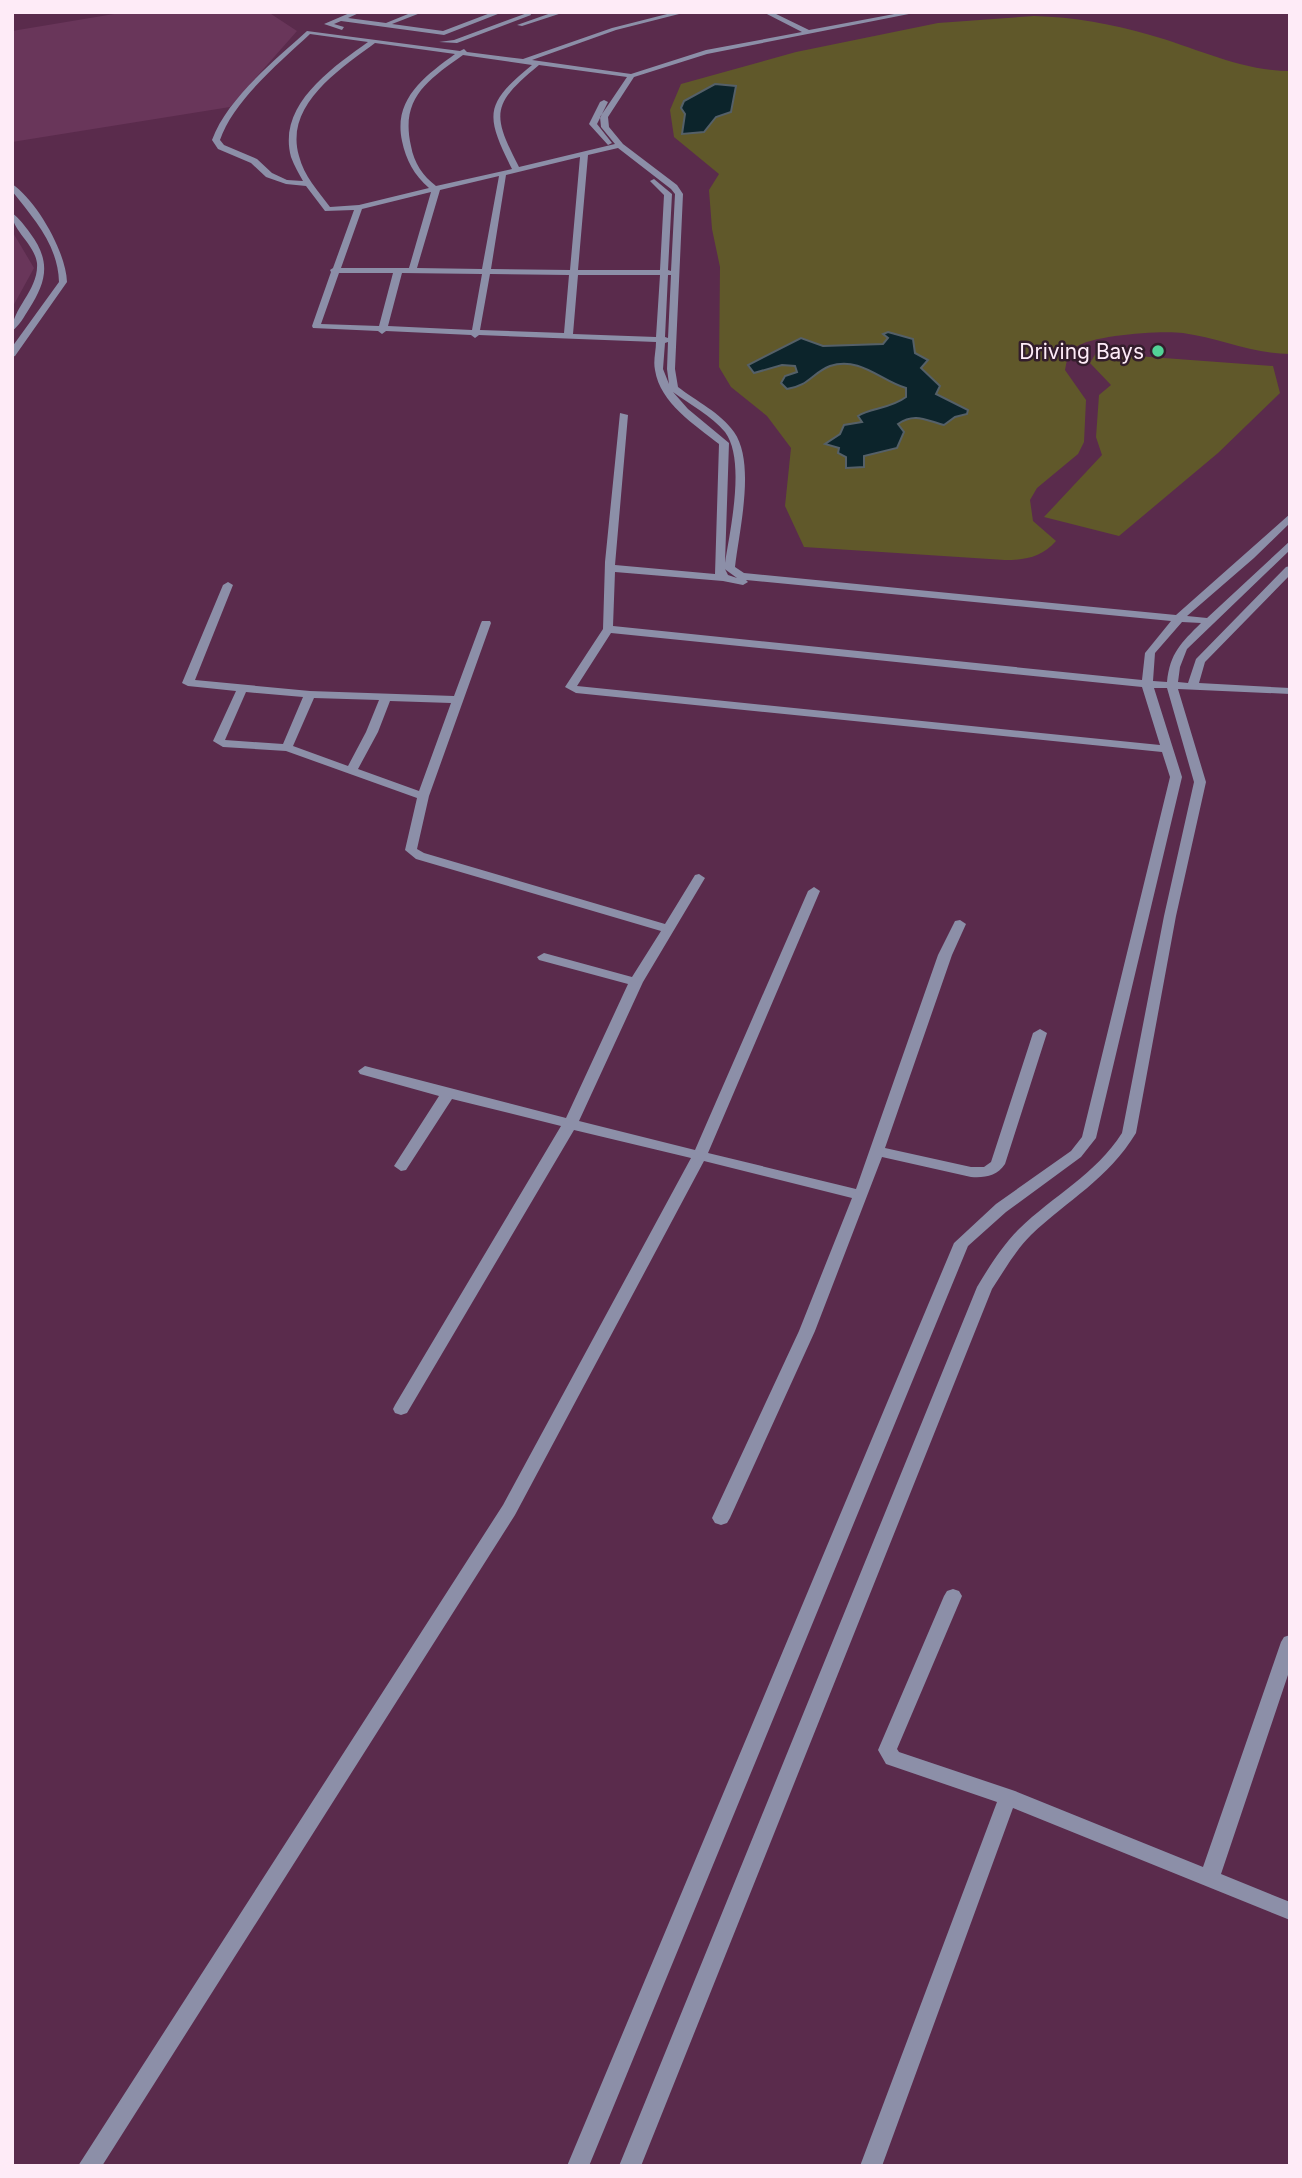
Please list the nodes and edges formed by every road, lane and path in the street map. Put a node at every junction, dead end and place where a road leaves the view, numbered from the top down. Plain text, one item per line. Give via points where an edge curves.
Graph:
1 (358, 12) edge
2 (420, 12) edge
3 (500, 12) edge
4 (562, 12) edge
5 (684, 12) edge
6 (766, 12) edge
7 (890, 12) edge
8 (916, 12) edge
9 (527, 13) edge
10 (545, 18) junction
11 (340, 19) junction
12 (384, 25) junction
13 (802, 29) junction
14 (375, 40) junction
15 (453, 51) junction
16 (464, 51) junction
17 (524, 61) junction
18 (538, 63) junction
19 (627, 76) junction
20 (616, 147) junction
21 (584, 154) junction
22 (517, 170) junction
23 (503, 175) junction
24 (305, 184) junction
25 (12, 186) edge
26 (436, 190) junction
27 (359, 207) junction
28 (12, 215) edge
29 (334, 270) junction
30 (398, 271) junction
31 (412, 271) junction
32 (574, 272) junction
33 (485, 273) junction
34 (663, 273) junction
35 (676, 274) junction
36 (12, 328) edge
37 (382, 331) junction
38 (475, 335) junction
39 (568, 337) junction
40 (659, 339) junction
41 (671, 340) junction
42 (12, 354) edge
43 (623, 415) dead end
44 (1290, 517) edge
45 (1290, 544) edge
46 (610, 565) junction
47 (1290, 569) edge
48 (730, 575) junction
49 (228, 585) dead end
50 (1174, 621) junction
51 (486, 623) dead end
52 (1204, 625) junction
53 (608, 629) junction
54 (1147, 684) junction
55 (1172, 686) junction
56 (1192, 687) junction
57 (242, 690) junction
58 (1290, 691) edge
59 (310, 694) junction
60 (385, 698) junction
61 (459, 700) junction
62 (287, 748) junction
63 (1168, 749) junction
64 (352, 769) junction
65 (423, 796) junction
66 (699, 878) dead end
67 (814, 891) dead end
68 (960, 924) dead end
69 (668, 929) junction
70 (544, 957) dead end
71 (636, 982) junction
72 (1040, 1033) dead end
73 (365, 1071) dead end
74 (448, 1094) junction
75 (571, 1122) junction
76 (876, 1151) junction
77 (699, 1157) junction
78 (401, 1166) dead end
79 (861, 1195) junction
80 (401, 1409) dead end
81 (721, 1518) dead end
82 (953, 1596) dead end
83 (1290, 1642) edge
84 (1009, 1797) junction
85 (1209, 1879) junction
86 (1290, 1911) edge
87 (89, 2166) edge
88 (578, 2166) edge
89 (629, 2166) edge
90 (871, 2166) edge

1 - 11 street
2 - 12 street
3 - 12 street via 444,33
4 - 10 street
5 - 17 street via 614,29
6 - 13 street
7 - 13 street
8 - 13 street
9 - 10 street
9 - 11 street via 448,43 327,25
10 - 15 street
11 - 12 street
13 - 19 street via 700,49
14 - 15 street
14 - 24 street via 328,74 303,100 292,144
14 - 24 street via 309,32 225,118 216,135 221,147 254,161 270,175
15 - 16 street
16 - 17 street
16 - 26 street via 424,81 407,102 402,133 412,163
17 - 18 street
18 - 19 street
18 - 22 street via 509,86 496,106 495,130
19 - 20 street via 593,119 594,129
20 - 21 street
20 - 34 street via 667,192
20 - 35 street via 678,190
21 - 22 street
21 - 32 street
22 - 23 street
23 - 26 street
23 - 33 street
24 - 27 street via 328,209
25 - 42 street via 60,253 64,269 63,282
26 - 27 street
26 - 31 street
27 - 29 street
28 - 36 street via 39,253 40,274 29,305
29 - 30 street
29 - 37 street via 316,326
30 - 31 street
30 - 37 street
31 - 33 street
32 - 33 street
32 - 34 street
32 - 39 street
33 - 38 street
34 - 35 street
34 - 40 street
35 - 41 street
37 - 38 street
38 - 39 street
39 - 40 street
40 - 41 street
40 - 48 street via 662,384 680,409 724,443
41 - 48 street via 674,388 723,425 738,445
43 - 46 street
44 - 50 street
45 - 52 street
46 - 48 street
46 - 53 street
47 - 56 street via 1200,661
48 - 50 street
49 - 57 street via 186,681 195,686
50 - 52 street
50 - 54 street via 1150,653
51 - 61 street
52 - 55 street via 1182,648
53 - 54 street
53 - 63 street via 571,687 576,691
54 - 55 street
54 - 63 street
55 - 56 street
55 - 89 street via 1200,782 1129,1133 1120,1150 1023,1235 985,1287
56 - 58 street
57 - 59 street
57 - 62 street via 220,743
59 - 60 street
59 - 62 street
60 - 61 street
60 - 64 street
61 - 65 street
62 - 64 street
63 - 88 street via 1176,778 1089,1138 1076,1154 1001,1208 962,1243
64 - 65 street
65 - 69 street via 411,850 420,856
66 - 69 street
67 - 77 street
68 - 76 street
69 - 71 street
70 - 71 street
71 - 75 street
72 - 76 street via 993,1170 971,1172
73 - 74 street
74 - 75 street
74 - 78 street
75 - 77 street
75 - 80 street
76 - 79 street
77 - 79 street
77 - 87 street via 509,1510
79 - 81 street via 807,1331
82 - 84 street via 887,1750 892,1758
83 - 85 street
84 - 85 street
84 - 90 street
85 - 86 street

